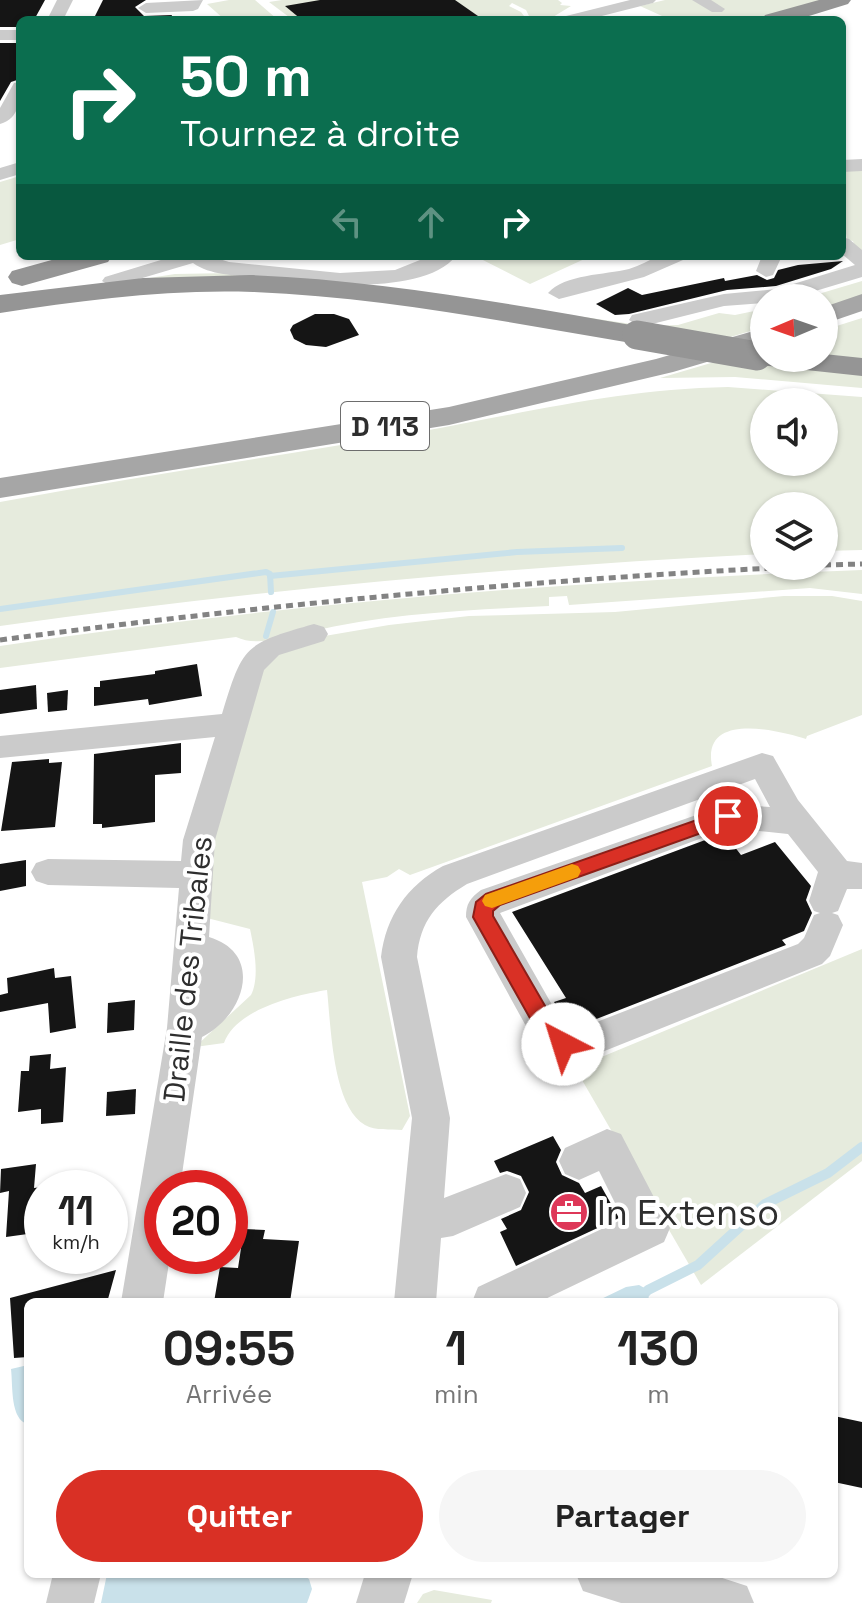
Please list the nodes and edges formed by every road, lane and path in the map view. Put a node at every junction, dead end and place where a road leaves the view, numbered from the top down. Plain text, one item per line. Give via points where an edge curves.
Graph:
1 (700, 0) edge
2 (841, 0) edge
3 (856, 0) edge
4 (642, 1) edge
5 (146, 8) dead end
6 (192, 9) edge
7 (717, 9) dead end
8 (583, 16) edge
9 (787, 16) edge
10 (812, 16) edge
11 (16, 84) edge
12 (6, 120) edge
13 (846, 247) edge
14 (83, 260) edge
15 (183, 260) edge
16 (202, 260) edge
17 (309, 260) edge
18 (666, 260) edge
19 (862, 261) edge
20 (417, 262) edge
21 (300, 263) dead end
22 (862, 270) edge
23 (766, 276) edge
24 (112, 281) dead end
25 (0, 282) edge
26 (559, 293) dead end
27 (0, 304) edge
28 (638, 328) junction
29 (750, 349) edge
30 (750, 354) edge
31 (838, 363) edge
32 (862, 367) edge
33 (0, 488) edge
34 (314, 634) dead end
35 (232, 724) junction
36 (0, 747) edge
37 (797, 822) junction
38 (542, 843) junction
39 (48, 872) dead end
40 (563, 874) junction
41 (197, 875) junction
42 (837, 893) edge
43 (579, 1161) dead end
44 (506, 1193) dead end
45 (422, 1221) junction
46 (143, 1298) edge
47 (415, 1298) edge
48 (501, 1298) edge
49 (76, 1578) edge
50 (388, 1578) edge
51 (618, 1578) edge
52 (70, 1603) edge
53 (380, 1603) edge
54 (727, 1603) edge

1 - 7 street
2 - 9 highway
3 - 10 highway
4 - 8 street
5 - 6 street
11 - 12 street
13 - 19 street
14 - 25 highway
15 - 24 street
16 - 20 street via 229,268 354,279 394,277
17 - 21 street
18 - 26 street via 628,276
22 - 23 street via 803,290
23 - 28 street via 724,300
27 - 28 highway via 120,287 284,285
28 - 29 highway, bridge
30 - 33 main road, D 113 via 663,366 449,416
31 - 32 highway
34 - 35 street, Draille des Tribales via 282,641 260,656 245,677
35 - 36 street
35 - 41 street, Draille des Tribales via 199,840
37 - 38 street via 762,764
37 - 40 street via 728,816
37 - 42 street
38 - 40 street
38 - 45 street via 442,882 419,901 404,927 401,973 431,1118
39 - 41 street
40 - 42 street via 493,900 483,907 483,917 551,1037 577,1046 810,954 818,946
41 - 46 street, Draille des Tribales via 193,949 218,955 226,973 216,1009 185,1028
43 - 48 street via 607,1147 649,1228
44 - 45 street via 453,1216
45 - 47 street
49 - 52 street
50 - 53 street
51 - 54 street

